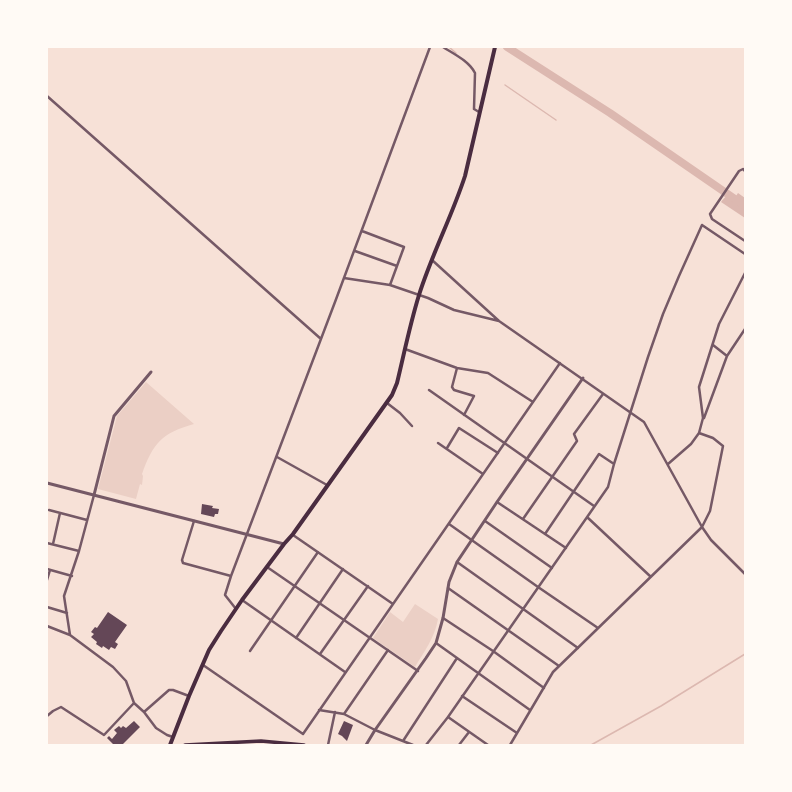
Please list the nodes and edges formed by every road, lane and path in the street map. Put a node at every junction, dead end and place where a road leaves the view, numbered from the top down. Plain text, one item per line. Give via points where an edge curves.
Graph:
1 (430, 47) edge
2 (443, 47) edge
3 (495, 47) edge
4 (47, 96) edge
5 (480, 112) junction
6 (745, 171) edge
7 (362, 231) junction
8 (745, 241) edge
9 (354, 252) junction
10 (745, 254) edge
11 (432, 259) junction
12 (397, 266) junction
13 (745, 273) edge
14 (344, 278) junction
15 (390, 284) junction
16 (419, 295) junction
17 (499, 321) junction
18 (745, 329) edge
19 (321, 339) junction
20 (713, 345) junction
21 (406, 349) junction
22 (727, 356) junction
23 (560, 363) junction
24 (456, 368) junction
25 (151, 372) dead end
26 (583, 378) junction
27 (429, 390) dead end
28 (603, 394) junction
29 (533, 402) junction
30 (387, 403) junction
31 (631, 412) junction
32 (464, 415) junction
33 (703, 418) junction
34 (412, 426) dead end
35 (699, 433) junction
36 (438, 443) dead end
37 (505, 443) junction
38 (447, 448) junction
39 (498, 453) junction
40 (277, 457) junction
41 (527, 459) junction
42 (614, 464) junction
43 (668, 464) junction
44 (483, 474) junction
45 (552, 477) junction
46 (47, 483) edge
47 (327, 485) junction
48 (574, 492) junction
49 (94, 495) junction
50 (498, 502) junction
51 (594, 506) junction
52 (49, 510) dead end
53 (60, 513) junction
54 (587, 517) junction
55 (523, 519) junction
56 (88, 520) junction
57 (195, 520) junction
58 (485, 521) junction
59 (449, 524) junction
60 (702, 527) junction
61 (248, 534) junction
62 (293, 534) junction
63 (545, 534) junction
64 (472, 540) junction
65 (47, 543) edge
66 (53, 544) junction
67 (284, 544) junction
68 (566, 548) junction
69 (79, 551) junction
70 (318, 552) junction
71 (457, 562) junction
72 (267, 567) junction
73 (552, 568) junction
74 (343, 569) junction
75 (48, 570) edge
76 (745, 574) edge
77 (72, 576) junction
78 (231, 576) junction
79 (651, 577) junction
80 (47, 580) edge
81 (294, 586) junction
82 (368, 586) junction
83 (538, 587) junction
84 (448, 588) junction
85 (242, 600) junction
86 (319, 603) junction
87 (393, 604) junction
88 (47, 607) edge
89 (236, 609) junction
90 (522, 609) junction
91 (67, 613) junction
92 (443, 618) junction
93 (271, 620) junction
94 (345, 620) junction
95 (47, 626) edge
96 (598, 628) junction
97 (508, 630) junction
98 (70, 635) junction
99 (296, 638) junction
100 (370, 638) junction
101 (436, 643) junction
102 (578, 648) junction
103 (250, 650) dead end
104 (388, 650) junction
105 (493, 651) junction
106 (320, 654) junction
107 (457, 658) junction
108 (202, 664) junction
109 (559, 666) junction
110 (418, 671) junction
111 (345, 672) junction
112 (478, 672) junction
113 (544, 688) junction
114 (189, 696) junction
115 (462, 696) junction
116 (134, 703) junction
117 (319, 710) junction
118 (530, 710) junction
119 (144, 712) junction
120 (335, 712) junction
121 (344, 714) junction
122 (47, 716) edge
123 (448, 716) junction
124 (375, 730) junction
125 (469, 732) junction
126 (517, 733) junction
127 (173, 737) junction
128 (403, 741) junction
129 (170, 745) edge
130 (185, 745) edge
131 (304, 745) edge
132 (328, 745) edge
133 (366, 745) edge
134 (413, 745) edge
135 (426, 745) edge
136 (459, 745) edge
137 (488, 745) edge
138 (510, 745) edge

1 - 7 street
2 - 5 street via 468,63 475,73 474,108
3 - 5 main road
4 - 19 street
5 - 11 main road via 459,195
6 - 8 street via 739,171 710,214 712,219
7 - 9 street
7 - 12 street via 404,247
9 - 12 street
9 - 14 street
10 - 31 street via 702,226 663,314
11 - 16 main road
11 - 17 street
12 - 15 street
13 - 20 street via 719,324
14 - 15 street
14 - 19 street
15 - 16 street
16 - 17 street via 454,310
16 - 21 main road
17 - 23 street
18 - 22 street
19 - 40 street
20 - 22 street
20 - 33 street via 699,387
21 - 24 street
21 - 30 main road via 397,383
22 - 33 street
23 - 26 street
23 - 29 street
24 - 29 street via 488,373
24 - 32 street via 452,386 454,390 474,396
25 - 49 street via 114,416
26 - 28 street
26 - 41 street
27 - 32 street
28 - 31 street
28 - 45 street via 574,434 577,440
29 - 37 street
30 - 34 street
30 - 47 main road
31 - 42 street
31 - 43 street via 644,422
32 - 37 street
33 - 35 street
35 - 43 street via 691,444
35 - 60 street via 714,438 723,446 710,511
36 - 38 street
37 - 39 street
37 - 41 street
38 - 39 street via 459,428
38 - 44 street
39 - 44 street
40 - 47 street
40 - 61 street
41 - 45 street
41 - 50 street
42 - 48 street via 599,454
42 - 51 street via 608,487
43 - 60 street
44 - 59 street
45 - 48 street
45 - 55 street
46 - 49 street
47 - 62 main road
48 - 51 street
48 - 63 street
49 - 56 street
49 - 57 street
50 - 55 street
50 - 58 street
51 - 54 street
52 - 53 street
53 - 56 street
53 - 66 street
54 - 68 street
54 - 79 street
55 - 63 street
56 - 69 street
57 - 61 street
57 - 78 street via 183,563
58 - 64 street
58 - 73 street
59 - 64 street
59 - 87 street
60 - 76 street via 711,540
60 - 79 street
61 - 67 street
61 - 78 street
62 - 67 main road
62 - 70 street
63 - 68 street
64 - 71 street
64 - 83 street
65 - 66 street
66 - 69 street
67 - 72 main road
68 - 73 street
69 - 77 street
70 - 74 street
70 - 81 street
71 - 84 street
71 - 90 street
72 - 81 street
72 - 85 main road
73 - 83 street
74 - 82 street
74 - 86 street
75 - 77 street
75 - 80 street
77 - 91 street via 64,596
78 - 89 street via 225,595
79 - 96 street
81 - 86 street
81 - 93 street
82 - 87 street
82 - 94 street
83 - 90 street
83 - 96 street
84 - 92 street
84 - 97 street
85 - 89 main road
85 - 93 street
86 - 94 street
86 - 99 street
87 - 100 street
88 - 91 street
89 - 108 main road
90 - 97 street
90 - 102 street
91 - 98 street
92 - 101 street
92 - 105 street
93 - 99 street
93 - 103 street
94 - 100 street
94 - 106 street
95 - 98 street
96 - 102 street
97 - 105 street
97 - 109 street
98 - 116 street via 113,667 126,681
99 - 106 street
100 - 104 street
100 - 111 street
101 - 107 street
101 - 110 street
102 - 109 street
104 - 110 street
104 - 121 street
105 - 112 street
105 - 113 street
106 - 111 street
107 - 112 street
107 - 128 street
108 - 114 main road
108 - 117 street via 303,734
109 - 113 street
110 - 124 street
111 - 117 street
112 - 115 street
112 - 118 street
113 - 118 street
114 - 119 street via 169,690
114 - 127 main road
115 - 123 street
115 - 126 street
116 - 119 street
116 - 122 street via 104,735 61,707
117 - 120 street
118 - 126 street
119 - 127 street via 156,728
120 - 121 street
120 - 132 street
121 - 124 street
123 - 125 street
123 - 135 street
124 - 128 street
124 - 133 street
125 - 136 street
125 - 137 street
126 - 138 street
127 - 129 main road
128 - 134 street
130 - 131 main road via 261,741

